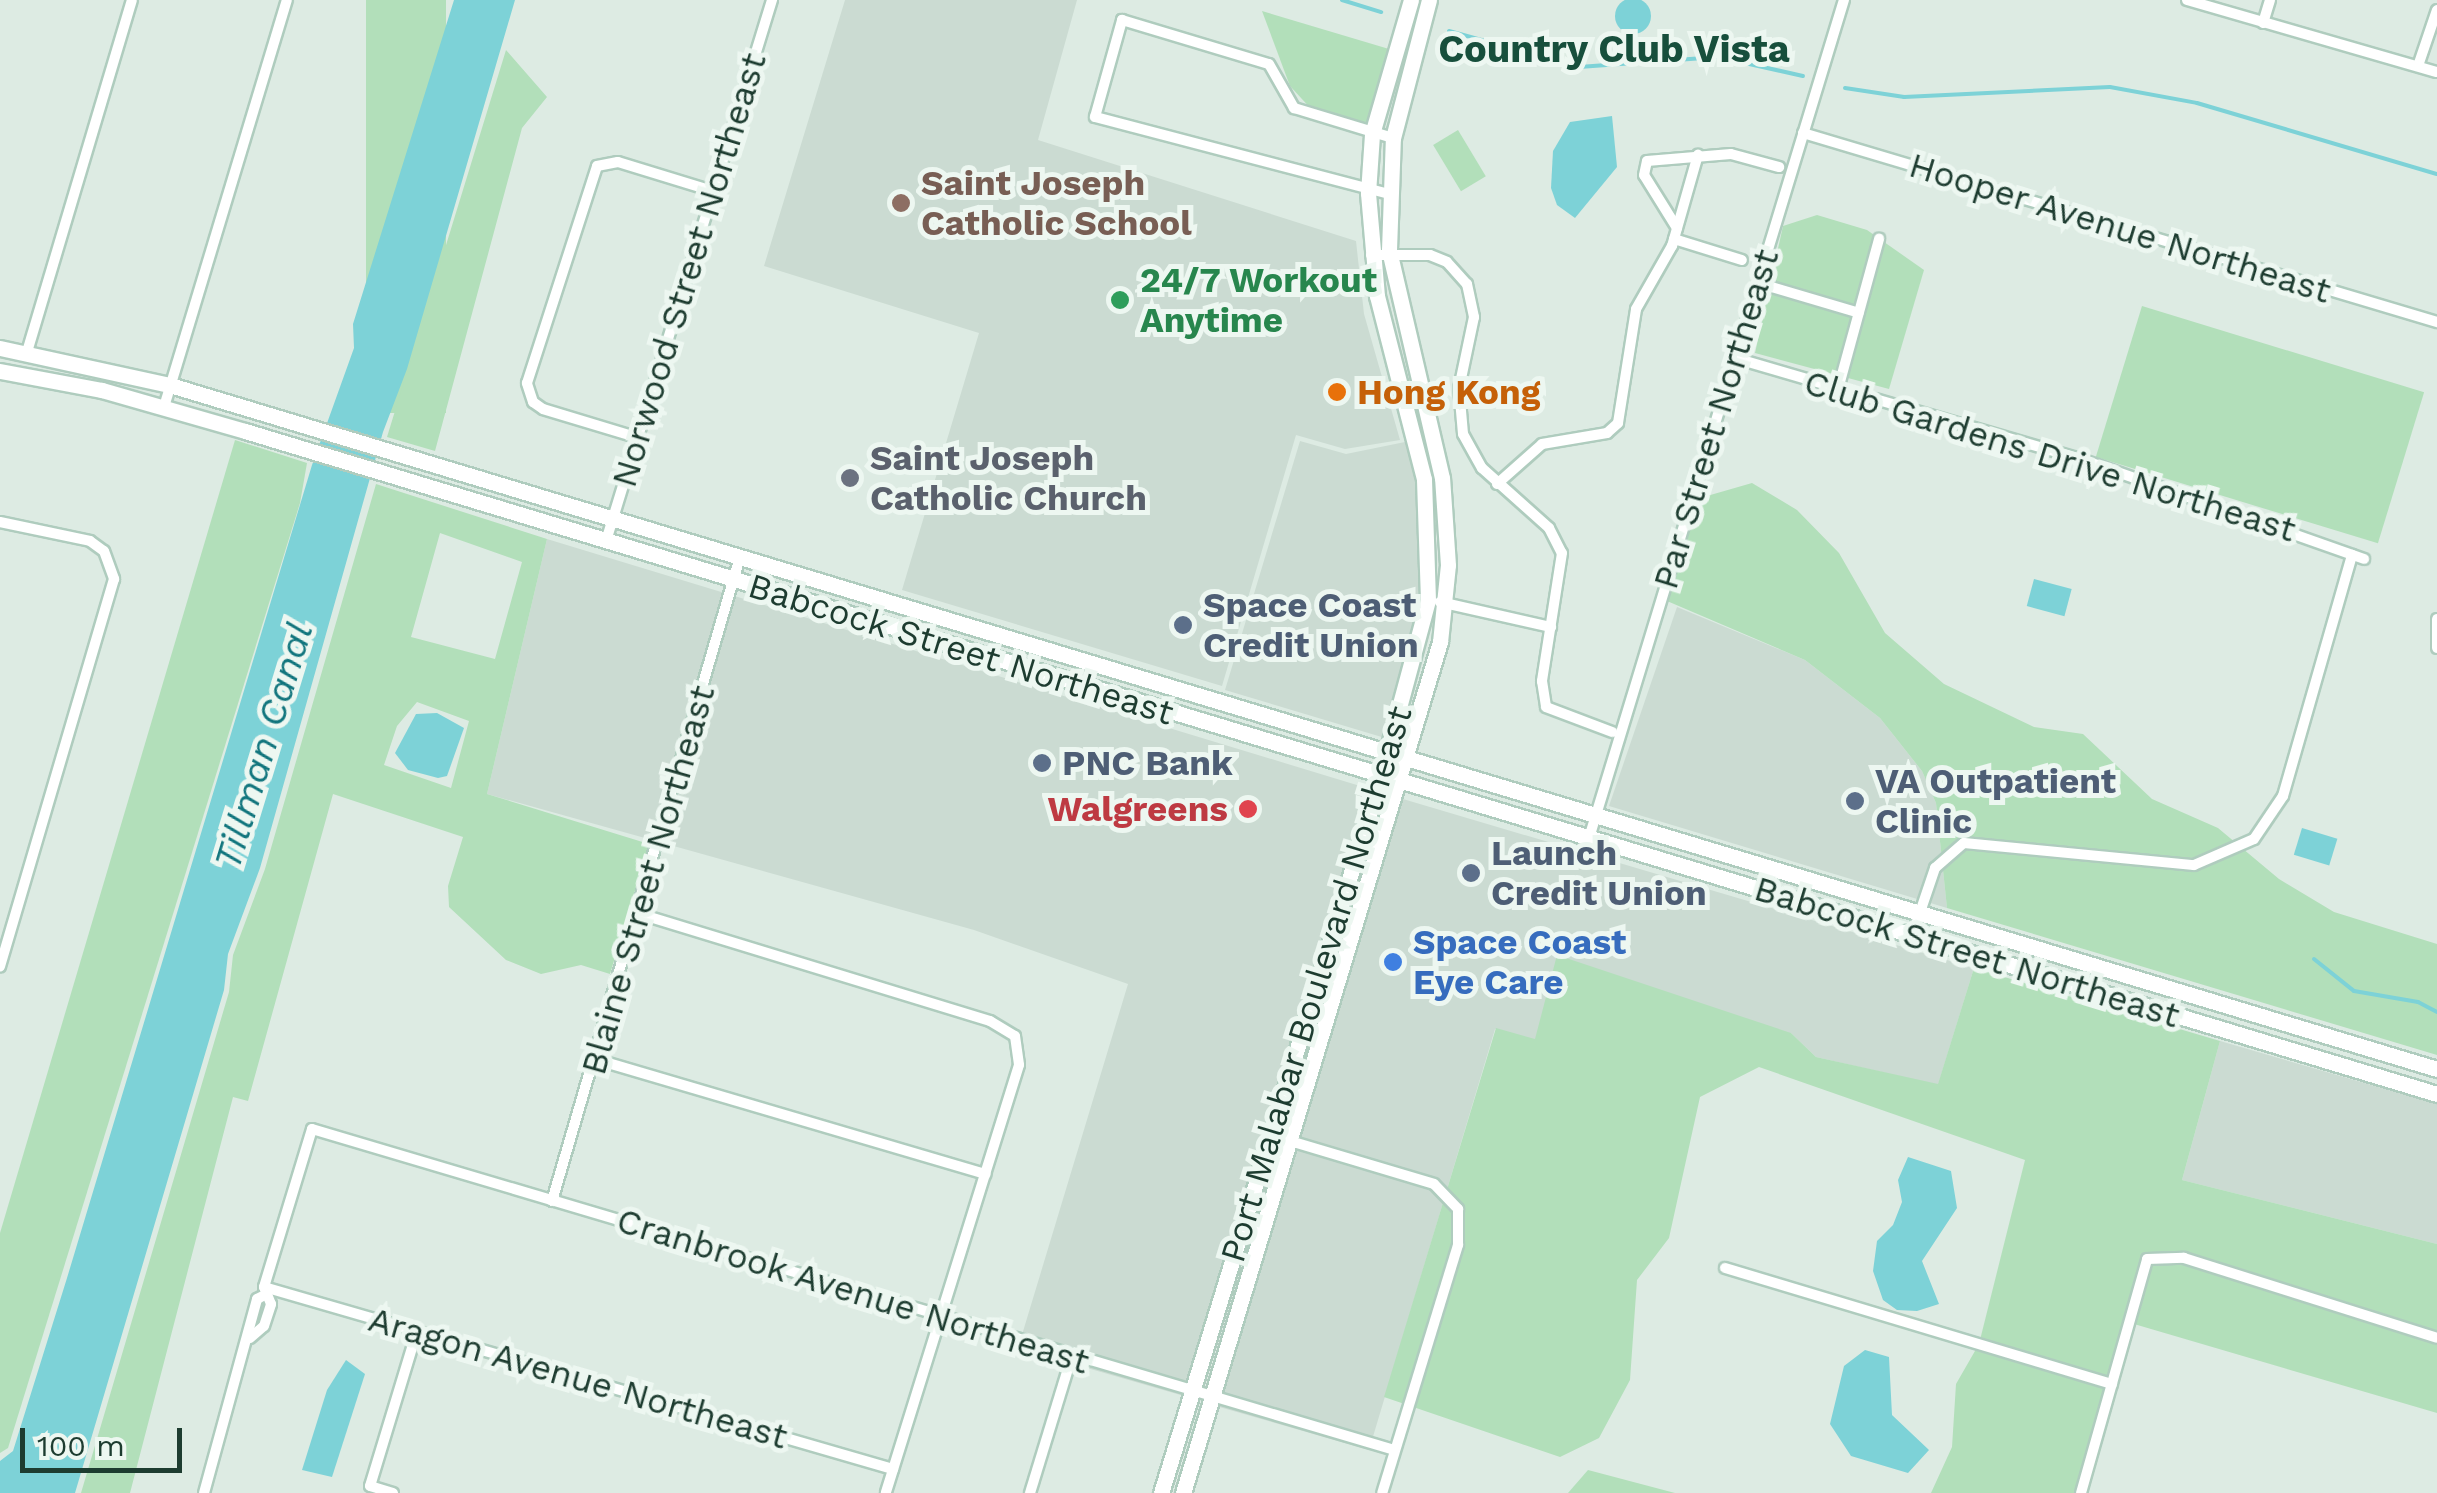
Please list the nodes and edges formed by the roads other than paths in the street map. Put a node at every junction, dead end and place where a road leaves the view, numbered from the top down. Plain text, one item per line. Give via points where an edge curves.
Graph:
1 (132, 0) edge
2 (286, 0) edge
3 (772, 0) edge
4 (1411, 0) edge
5 (1429, 0) edge
6 (1844, 0) edge
7 (2187, 0) edge
8 (2270, 0) edge
9 (2437, 10) edge
10 (2263, 23) junction
11 (2418, 66) junction
12 (2437, 72) edge
13 (1372, 134) junction
14 (1803, 134) junction
15 (1393, 138) junction
16 (1698, 154) junction
17 (1779, 167) dead end
18 (714, 191) junction
19 (1368, 193) junction
20 (1389, 194) junction
21 (1676, 234) junction
22 (1878, 240) dead end
23 (1390, 253) junction
24 (1372, 255) junction
25 (1742, 260) dead end
26 (1758, 283) junction
27 (1859, 313) junction
28 (2437, 322) edge
29 (0, 348) edge
30 (27, 352) junction
31 (1735, 358) junction
32 (0, 370) edge
33 (170, 386) junction
34 (1838, 389) junction
35 (164, 407) junction
36 (640, 438) junction
37 (460, 472) junction
38 (1498, 484) junction
39 (453, 494) junction
40 (613, 519) junction
41 (0, 522) edge
42 (606, 541) junction
43 (2352, 555) junction
44 (740, 557) junction
45 (2364, 559) dead end
46 (734, 579) junction
47 (1428, 600) junction
48 (1446, 603) junction
49 (2437, 619) edge
50 (1551, 627) junction
51 (2437, 648) edge
52 (1612, 732) dead end
53 (1387, 754) junction
54 (1408, 760) junction
55 (1380, 778) junction
56 (1401, 784) junction
57 (1596, 817) junction
58 (1590, 838) junction
59 (1920, 912) junction
60 (640, 914) junction
61 (1912, 936) junction
62 (0, 966) edge
63 (2168, 987) junction
64 (2160, 1011) junction
65 (598, 1060) junction
66 (2437, 1070) edge
67 (2437, 1094) edge
68 (1270, 1134) junction
69 (1291, 1141) junction
70 (986, 1174) junction
71 (552, 1200) junction
72 (1724, 1268) dead end
73 (264, 1291) junction
74 (942, 1318) junction
75 (417, 1332) junction
76 (2437, 1338) edge
77 (1072, 1356) junction
78 (2112, 1384) junction
79 (1191, 1393) junction
80 (1212, 1399) junction
81 (1394, 1450) junction
82 (893, 1470) junction
83 (204, 1493) edge
84 (392, 1493) edge
85 (886, 1493) edge
86 (1030, 1493) edge
87 (1161, 1493) edge
88 (1184, 1493) edge
89 (1382, 1493) edge
90 (2081, 1493) edge

1 - 30 street
2 - 33 street
3 - 18 street, Norwood Street Northeast
4 - 13 main road, Port Malabar Boulevard Northeast
5 - 15 main road, Port Malabar Boulevard Northeast
6 - 14 street, Par Street Northeast
7 - 10 street
8 - 10 street
9 - 11 street
10 - 11 street
11 - 12 street
13 - 15 street
13 - 19 main road, Port Malabar Boulevard Northeast
13 - 19 street via 1294,108 1269,64 1122,20 1095,118
14 - 26 street, Par Street Northeast
14 - 28 street, Hooper Avenue Northeast
15 - 20 main road, Port Malabar Boulevard Northeast
16 - 17 street via 1731,154
16 - 21 street
16 - 21 street via 1657,158 1644,167
18 - 36 street, Norwood Street Northeast
18 - 36 street via 618,162 596,166 527,383 533,402 544,409
19 - 20 street
19 - 24 main road, Port Malabar Boulevard Northeast
20 - 23 main road, Port Malabar Boulevard Northeast
21 - 25 street
21 - 38 street via 1636,309 1615,428 1542,444
22 - 27 street
23 - 24 street
23 - 38 street via 1447,262 1466,284 1474,317 1459,419 1471,453
23 - 48 main road, Port Malabar Boulevard Northeast via 1404,336 1437,445 1447,518
24 - 47 main road, Port Malabar Boulevard Northeast via 1386,337 1419,447 1429,518
26 - 27 street
26 - 31 street, Par Street Northeast
27 - 34 street
29 - 30 main road, Babcock Street Northeast
30 - 33 main road, Babcock Street Northeast
31 - 34 street, Club Gardens Drive Northeast
31 - 57 street, Par Street Northeast
32 - 35 main road, Babcock Street Northeast
33 - 35 street
33 - 37 main road, Babcock Street Northeast
34 - 43 street, Club Gardens Drive Northeast via 2084,460
35 - 39 main road, Babcock Street Northeast
36 - 40 street, Norwood Street Northeast
37 - 39 main road
37 - 40 main road, Babcock Street Northeast
38 - 50 street via 1550,528 1562,553
39 - 42 main road, Babcock Street Northeast
40 - 42 street, Norwood Street Northeast
40 - 44 main road, Babcock Street Northeast
41 - 62 street via 90,541 112,564 111,594
42 - 46 main road, Babcock Street Northeast
43 - 45 street, Club Gardens Drive Northeast
43 - 59 street via 2283,796 2254,839 2224,858 2194,864 1973,840 1942,857
44 - 46 street, Blaine Street Northeast
44 - 53 main road, Babcock Street Northeast
46 - 55 main road, Babcock Street Northeast
46 - 60 street, Blaine Street Northeast
47 - 48 street
47 - 53 main road, Port Malabar Boulevard Northeast
48 - 50 street
48 - 54 main road, Port Malabar Boulevard Northeast via 1434,675
49 - 51 street
50 - 52 street via 1542,689 1546,707
53 - 54 main road, Babcock Street Northeast
53 - 55 main road, Port Malabar Boulevard Northeast
54 - 56 main road, Port Malabar Boulevard Northeast
54 - 57 main road, Babcock Street Northeast
55 - 56 main road, Babcock Street Northeast
55 - 68 main road, Port Malabar Boulevard Northeast
56 - 58 main road, Babcock Street Northeast
56 - 69 main road, Port Malabar Boulevard Northeast
57 - 58 street, Par Street Northeast
57 - 59 main road, Babcock Street Northeast
58 - 61 main road, Babcock Street Northeast
59 - 61 street
59 - 63 main road, Babcock Street Northeast
60 - 65 street, Blaine Street Northeast
60 - 70 street via 990,1021 1015,1036 1020,1064
61 - 64 main road, Babcock Street Northeast
63 - 64 main road
63 - 66 main road, Babcock Street Northeast
64 - 67 main road, Babcock Street Northeast
65 - 70 street
65 - 71 street, Blaine Street Northeast
68 - 69 street
68 - 79 main road, Port Malabar Boulevard Northeast
69 - 80 main road, Port Malabar Boulevard Northeast
69 - 81 street via 1434,1184 1458,1209 1458,1245
70 - 74 street
71 - 73 street, Cranbrook Avenue Northeast via 312,1129
71 - 74 street, Cranbrook Avenue Northeast
72 - 78 street
73 - 75 street, Aragon Avenue Northeast
73 - 83 street via 270,1304 264,1326 250,1338
74 - 77 street, Cranbrook Avenue Northeast
74 - 82 street
75 - 82 street, Aragon Avenue Northeast
75 - 84 street via 370,1486
76 - 78 street via 2158,1254 2147,1260
77 - 79 street, Cranbrook Avenue Northeast
77 - 86 street
78 - 90 street
79 - 80 street, Cranbrook Avenue Northeast
79 - 87 main road, Port Malabar Boulevard Northeast
80 - 81 street, Cranbrook Avenue Northeast
80 - 88 main road, Port Malabar Boulevard Northeast
81 - 89 street
82 - 85 street

